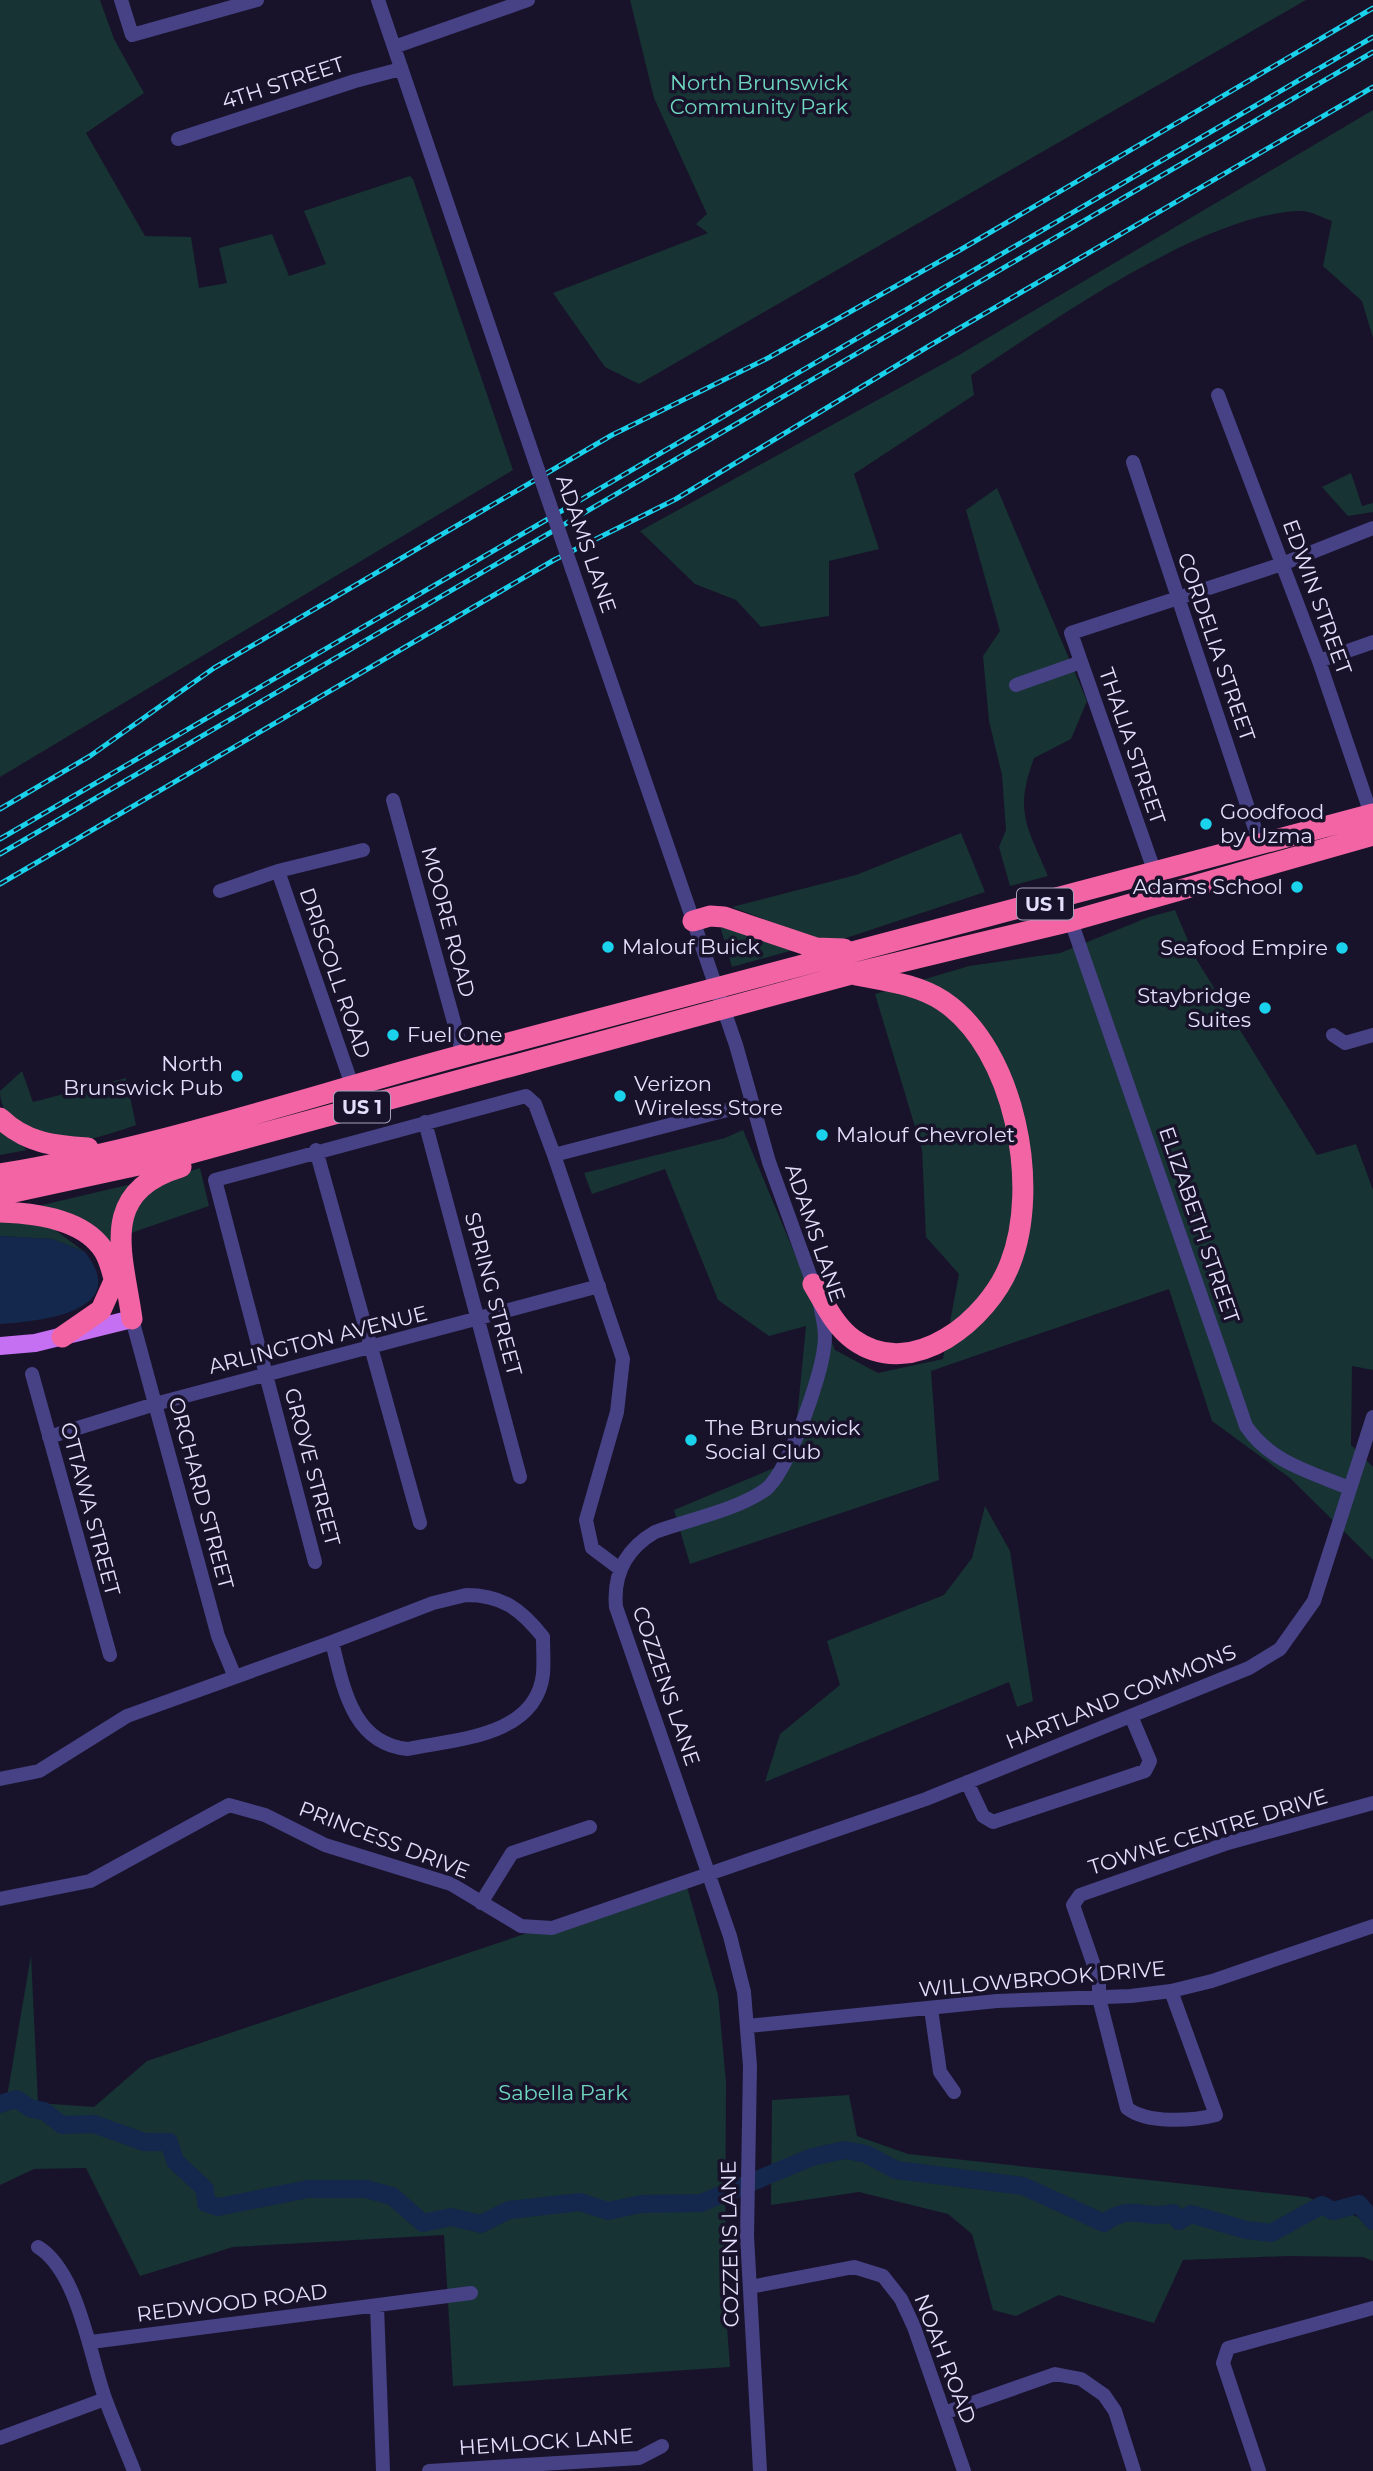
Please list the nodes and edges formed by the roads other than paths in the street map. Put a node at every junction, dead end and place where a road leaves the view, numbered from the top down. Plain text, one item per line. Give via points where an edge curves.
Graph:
1 (121, 0) edge
2 (257, 0) edge
3 (377, 0) edge
4 (528, 0) edge
5 (394, 47) junction
6 (401, 69) junction
7 (178, 139) dead end
8 (1218, 395) dead end
9 (1133, 462) dead end
10 (1373, 528) edge
11 (1282, 564) junction
12 (1176, 598) junction
13 (1373, 642) edge
14 (1081, 662) junction
15 (1319, 662) junction
16 (1016, 685) dead end
17 (393, 800) dead end
18 (1372, 821) edge
19 (1260, 845) junction
20 (363, 850) dead end
21 (278, 872) junction
22 (1155, 873) junction
23 (220, 891) dead end
24 (692, 921) junction
25 (1071, 921) junction
26 (878, 947) junction
27 (851, 974) junction
28 (720, 1000) junction
29 (1333, 1035) dead end
30 (1373, 1035) edge
31 (463, 1055) junction
32 (353, 1088) junction
33 (750, 1104) junction
34 (0, 1118) edge
35 (425, 1122) junction
36 (286, 1127) junction
37 (119, 1149) junction
38 (316, 1150) junction
39 (554, 1155) junction
40 (0, 1174) edge
41 (0, 1195) edge
42 (0, 1212) edge
43 (114, 1281) junction
44 (814, 1284) junction
45 (599, 1286) junction
46 (132, 1319) junction
47 (478, 1320) junction
48 (62, 1337) junction
49 (0, 1346) edge
50 (371, 1348) junction
51 (32, 1374) dead end
52 (265, 1375) junction
53 (155, 1404) junction
54 (1373, 1417) edge
55 (49, 1437) junction
56 (520, 1477) dead end
57 (1349, 1488) junction
58 (421, 1522) dead end
59 (315, 1562) dead end
60 (620, 1569) junction
61 (332, 1642) junction
62 (110, 1655) dead end
63 (235, 1677) junction
64 (1131, 1716) junction
65 (0, 1779) edge
66 (967, 1782) junction
67 (1373, 1803) edge
68 (590, 1827) dead end
69 (708, 1872) junction
70 (0, 1899) edge
71 (481, 1903) junction
72 (1373, 1926) edge
73 (1171, 1991) junction
74 (1099, 1998) junction
75 (930, 2009) junction
76 (748, 2026) junction
77 (954, 2092) dead end
78 (38, 2247) dead end
79 (750, 2287) junction
80 (471, 2293) dead end
81 (377, 2306) junction
82 (1373, 2308) edge
83 (91, 2342) junction
84 (105, 2399) junction
85 (944, 2413) junction
86 (0, 2438) edge
87 (663, 2446) dead end
88 (134, 2471) edge
89 (383, 2471) edge
90 (429, 2471) edge
91 (760, 2471) edge
92 (964, 2471) edge
93 (1134, 2471) edge
94 (1259, 2471) edge

1 - 2 street via 131,35
3 - 5 street, ADAMS LANE
4 - 5 street
5 - 6 street, ADAMS LANE
6 - 7 street, 4TH STREET
6 - 24 street, ADAMS LANE, bridge
8 - 11 street, EDWIN STREET
9 - 12 street, CORDELIA STREET
10 - 11 street
11 - 12 street
11 - 15 street, EDWIN STREET
12 - 14 street, THALIA STREET via 1071,633
12 - 19 street, CORDELIA STREET
13 - 15 street
14 - 16 street
14 - 22 street, THALIA STREET
15 - 18 street, EDWIN STREET
17 - 31 street, MOORE ROAD
18 - 19 highway, US 1
18 - 25 highway, US 1
19 - 22 highway, US 1
20 - 21 street
21 - 23 street
21 - 32 street, DRISCOLL ROAD
22 - 26 highway, US 1
24 - 26 highway via 724,917 822,949
24 - 28 street, ADAMS LANE
25 - 27 highway, US 1
25 - 57 street, ELIZABETH STREET via 1246,1426 1258,1445 1286,1462
26 - 28 highway, US 1
27 - 28 highway, US 1
27 - 44 highway via 935,997 958,1014 980,1041 998,1073 1014,1118 1023,1183 1020,1222 1012,1261 992,1299 959,1330 919,1350 888,1353 854,1340 838,1325
28 - 31 highway, US 1
28 - 33 street, ADAMS LANE
28 - 36 highway, US 1
29 - 30 street via 1345,1043
31 - 32 highway, US 1
32 - 37 highway, US 1
33 - 39 street
33 - 44 street, ADAMS LANE
34 - 37 highway via 19,1134 42,1143
35 - 38 street
35 - 39 street via 526,1096 534,1104
35 - 47 street, SPRING STREET
36 - 41 highway, US 1 via 133,1167
36 - 46 highway via 166,1172 136,1193 124,1212 119,1236
37 - 40 highway, US 1
38 - 50 street
38 - 52 street, GROVE STREET via 215,1180
39 - 45 street
42 - 43 highway via 40,1216 83,1231 103,1250
43 - 46 highway
43 - 48 highway via 101,1310
44 - 60 street, ADAMS LANE via 824,1350 781,1473 753,1497 648,1536
45 - 47 street, ARLINGTON AVENUE
45 - 60 street via 624,1374 587,1528 592,1548
46 - 48 main road
46 - 53 street, ORCHARD STREET
47 - 50 street, ARLINGTON AVENUE
47 - 56 street, SPRING STREET
48 - 49 main road
50 - 52 street, ARLINGTON AVENUE
50 - 58 street
51 - 55 street, OTTAWA STREET
52 - 53 street, ARLINGTON AVENUE
52 - 59 street, GROVE STREET
53 - 55 street, ARLINGTON AVENUE
53 - 63 street, ORCHARD STREET via 218,1636
54 - 57 street, HARTLAND COMMONS
55 - 62 street, OTTAWA STREET
57 - 64 street, HARTLAND COMMONS via 1314,1601 1280,1649 1250,1668
60 - 69 street, COZZENS LANE via 616,1607
61 - 61 street via 433,1603 488,1595 510,1603 543,1637 543,1676 538,1693 516,1721 408,1749 393,1747 372,1737 348,1705
61 - 63 street
63 - 65 street via 127,1716 39,1770
64 - 66 street, HARTLAND COMMONS
64 - 66 street via 1150,1761 1144,1771 993,1822 983,1816
66 - 69 street, HARTLAND COMMONS
67 - 74 street, TOWNE CENTRE DRIVE via 1228,1843 1080,1895 1073,1905 1100,1980
68 - 71 street via 512,1853
69 - 71 street, HARTLAND COMMONS via 552,1928 521,1926
69 - 76 street, COZZENS LANE via 738,1964
70 - 71 street, PRINCESS DRIVE via 90,1881 229,1805 265,1815 325,1845 451,1884
72 - 73 street, WILLOWBROOK DRIVE
73 - 74 street, WILLOWBROOK DRIVE
73 - 74 street via 1216,2115 1200,2119 1139,2116 1127,2108
74 - 75 street, WILLOWBROOK DRIVE via 997,2001
75 - 76 street, WILLOWBROOK DRIVE
75 - 77 street via 940,2072
76 - 79 street, COZZENS LANE
78 - 83 street via 54,2257
79 - 85 street, NOAH ROAD via 854,2267 883,2276 905,2308
79 - 91 street, COZZENS LANE
80 - 81 street, REDWOOD ROAD
81 - 83 street, REDWOOD ROAD
81 - 89 street
82 - 94 street via 1228,2348 1223,2363
83 - 84 street
84 - 86 street
84 - 88 street
85 - 92 street, NOAH ROAD
85 - 93 street via 1055,2374 1082,2379 1104,2395 1115,2411
87 - 90 street, HEMLOCK LANE via 639,2458

